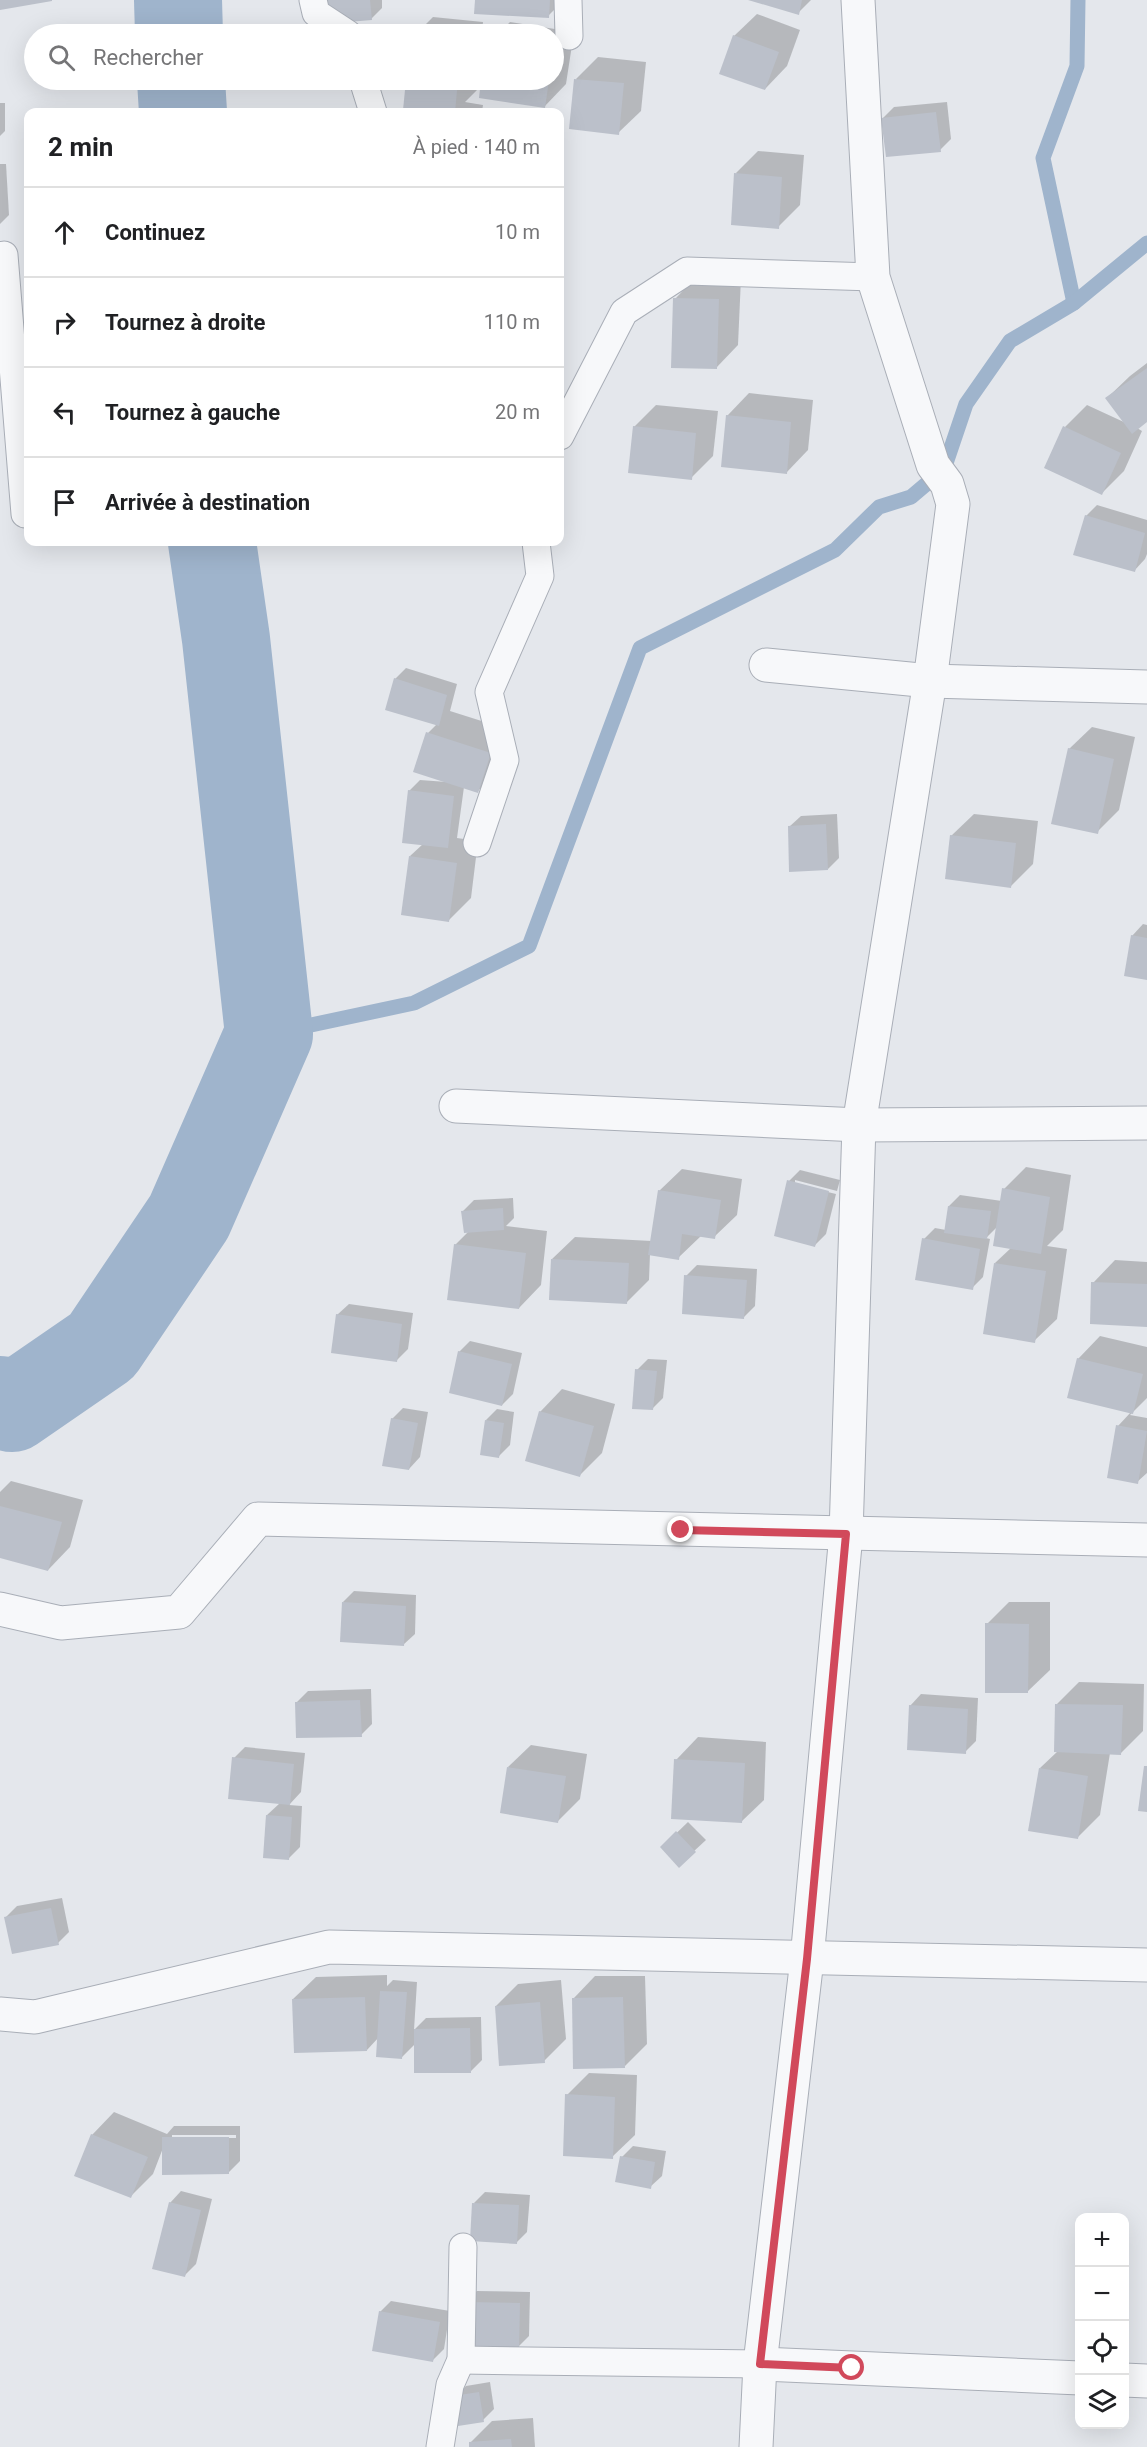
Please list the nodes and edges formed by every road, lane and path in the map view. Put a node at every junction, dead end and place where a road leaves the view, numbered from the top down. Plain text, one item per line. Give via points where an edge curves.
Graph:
1 (313, 0) edge
2 (568, 0) edge
3 (858, 0) edge
4 (333, 24) edge
5 (569, 36) dead end
6 (366, 90) edge
7 (372, 108) edge
8 (0, 256) edge
9 (873, 277) junction
10 (564, 428) edge
11 (24, 490) edge
12 (536, 546) edge
13 (766, 665) dead end
14 (930, 681) junction
15 (1147, 687) edge
16 (477, 843) dead end
17 (456, 1106) dead end
18 (1147, 1124) edge
19 (859, 1125) junction
20 (846, 1534) junction
21 (1147, 1540) edge
22 (0, 1609) edge
23 (807, 1959) junction
24 (1147, 1965) edge
25 (0, 2014) edge
26 (463, 2247) dead end
27 (461, 2360) junction
28 (760, 2364) junction
29 (1075, 2378) edge
30 (1129, 2380) edge
31 (1147, 2381) edge
32 (440, 2447) edge
33 (756, 2447) edge

1 - 4 lane via 316,13
2 - 5 lane
3 - 9 street
6 - 7 lane
8 - 11 lane via 4,255
9 - 10 lane via 687,271 624,312
9 - 14 street via 953,504
12 - 16 lane via 540,576 489,692 505,760
13 - 14 street
14 - 15 street
14 - 19 street
17 - 19 street
18 - 19 street
19 - 20 street
20 - 21 street
20 - 22 street via 258,1519 179,1612 61,1623
20 - 23 street
23 - 24 street
23 - 25 street via 329,1947 35,2017
23 - 28 street
26 - 27 lane
27 - 28 lane
27 - 32 lane via 450,2385
28 - 29 street
28 - 33 street
30 - 31 street

